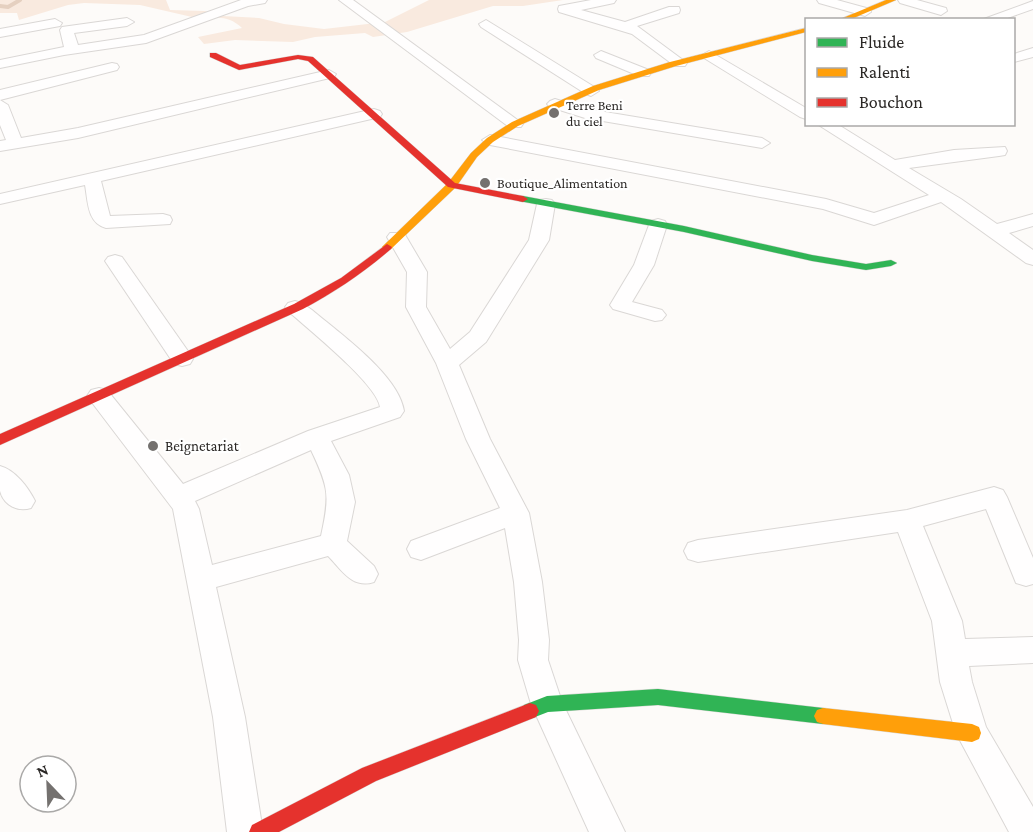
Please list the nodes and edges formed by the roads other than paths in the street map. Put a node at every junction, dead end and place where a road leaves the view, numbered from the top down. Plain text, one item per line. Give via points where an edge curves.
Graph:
1 (261, 0) edge
2 (345, 0) edge
3 (823, 0) edge
4 (892, 0) edge
5 (904, 0) edge
6 (1022, 0) edge
7 (600, 1) edge
8 (1033, 4) edge
9 (941, 5) edge
10 (674, 10) dead end
11 (865, 12) junction
12 (850, 18) edge
13 (993, 18) edge
14 (127, 22) dead end
15 (55, 23) dead end
16 (486, 24) dead end
17 (625, 26) junction
18 (805, 31) edge
19 (0, 33) edge
20 (72, 50) junction
21 (1033, 52) edge
22 (213, 55) dead end
23 (601, 55) dead end
24 (710, 55) junction
25 (1015, 58) edge
26 (680, 63) junction
27 (0, 64) edge
28 (112, 67) dead end
29 (644, 73) junction
30 (329, 74) junction
31 (591, 90) junction
32 (0, 95) edge
33 (555, 104) junction
34 (0, 105) edge
35 (805, 113) edge
36 (374, 114) junction
37 (515, 124) junction
38 (828, 126) edge
39 (490, 140) junction
40 (762, 143) dead end
41 (7, 145) edge
42 (999, 151) dead end
43 (893, 165) junction
44 (92, 178) junction
45 (452, 185) junction
46 (942, 196) junction
47 (0, 199) edge
48 (546, 204) junction
49 (163, 220) dead end
50 (1033, 220) edge
51 (658, 225) junction
52 (994, 231) junction
53 (397, 237) junction
54 (1033, 259) edge
55 (115, 261) dead end
56 (891, 263) dead end
57 (295, 307) junction
58 (655, 315) dead end
59 (182, 360) junction
60 (447, 363) junction
61 (99, 396) junction
62 (317, 437) junction
63 (0, 440) edge
64 (0, 475) edge
65 (179, 496) junction
66 (22, 501) dead end
67 (516, 513) junction
68 (908, 520) junction
69 (333, 544) junction
70 (421, 549) dead end
71 (698, 551) dead end
72 (363, 574) dead end
73 (1026, 575) dead end
74 (200, 580) junction
75 (1033, 650) edge
76 (952, 653) junction
77 (547, 704) junction
78 (972, 733) junction
79 (244, 832) edge
80 (259, 832) edge
81 (608, 832) edge
82 (1028, 832) edge

1 - 20 street via 146,39
2 - 37 street
3 - 11 street
4 - 11 street
5 - 9 street
6 - 8 street
7 - 17 street via 564,9
8 - 13 street
10 - 17 street
11 - 12 street
14 - 20 street via 67,30
15 - 19 street
16 - 31 street
17 - 26 street
18 - 24 street
20 - 27 street
21 - 25 street
22 - 30 street via 239,68 306,57
23 - 29 street
24 - 26 street
24 - 35 street
26 - 29 street
28 - 32 street
29 - 31 street
30 - 36 street
30 - 41 street via 78,134
31 - 33 street
33 - 37 street
33 - 40 street via 585,113
34 - 41 street
36 - 44 street
36 - 45 street
37 - 39 street
38 - 43 street
39 - 45 street
39 - 46 street via 814,202 874,219
42 - 43 street
43 - 46 street
44 - 47 street
44 - 49 street via 101,218 106,222
45 - 48 street
45 - 53 street
46 - 52 street
48 - 51 street
48 - 60 street via 539,240 478,337
50 - 52 street
51 - 56 street via 866,267
51 - 58 street via 644,265 620,304
52 - 54 street
53 - 57 street via 373,261
53 - 60 street via 417,272 416,307
55 - 59 street
57 - 59 street
57 - 62 street via 345,349 383,388 394,408
59 - 61 street
60 - 67 street via 478,438
61 - 63 street
61 - 65 street
62 - 65 street
62 - 69 street via 336,475 342,502
64 - 66 street
65 - 74 street via 186,509
67 - 70 street
67 - 77 street via 528,582 533,660
68 - 71 street
68 - 73 street via 994,497
68 - 76 street via 947,621
69 - 72 street
69 - 74 street
74 - 79 street via 229,717
75 - 76 street
76 - 78 street via 956,682
77 - 78 street via 657,697
77 - 80 street via 369,774
77 - 81 street
78 - 82 street

